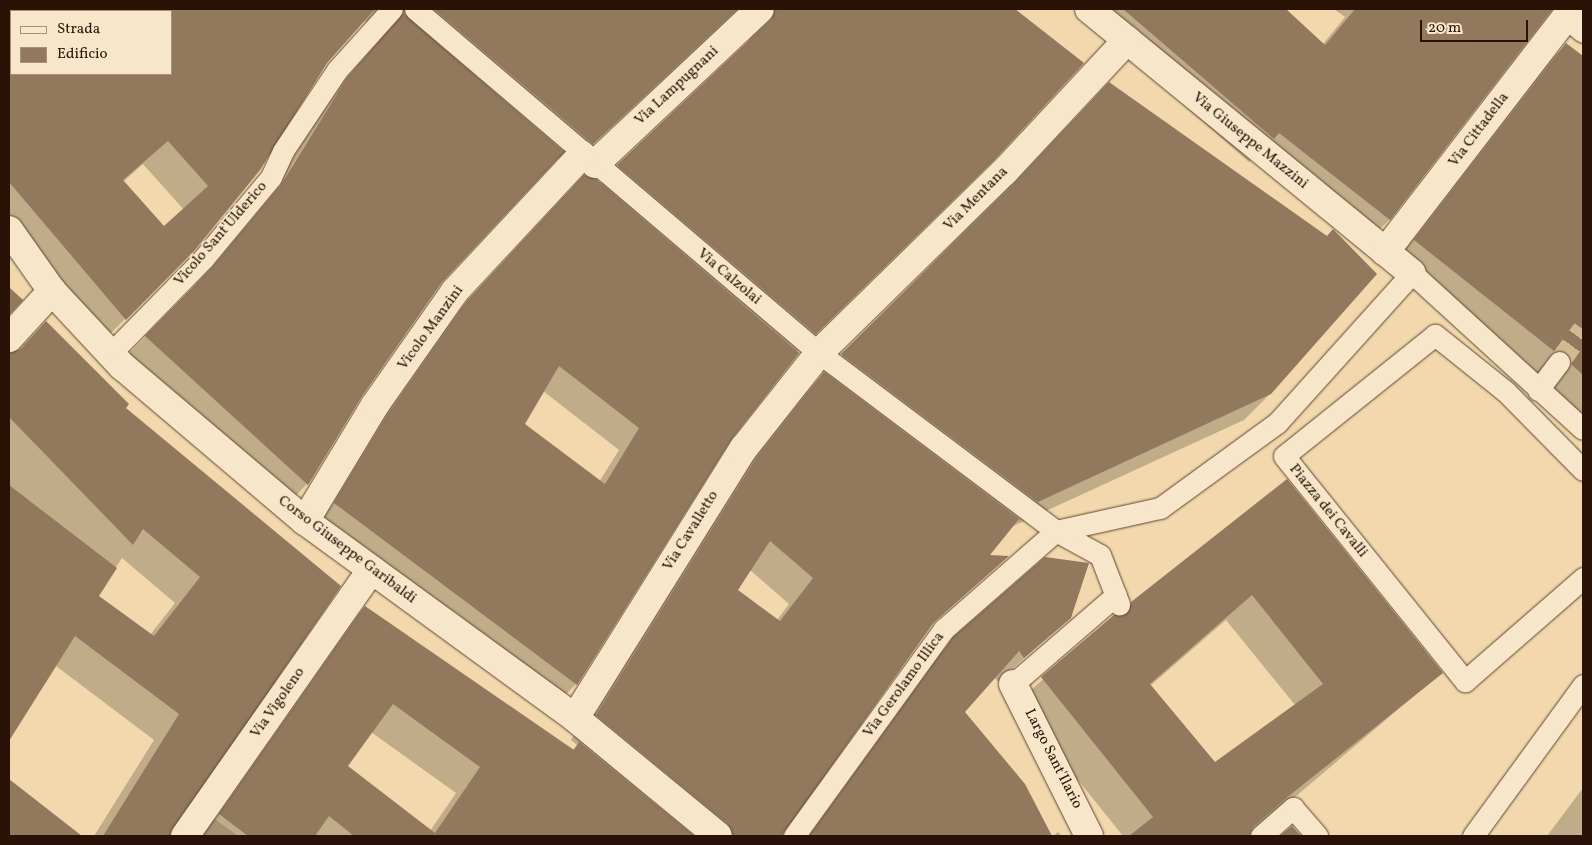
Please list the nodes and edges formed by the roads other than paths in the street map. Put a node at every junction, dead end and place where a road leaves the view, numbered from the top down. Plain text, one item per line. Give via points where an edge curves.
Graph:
1 (392, 9) edge
2 (415, 9) edge
3 (760, 9) edge
4 (1089, 9) edge
5 (1574, 19) edge
6 (1127, 40) junction
7 (589, 160) junction
8 (9, 230) edge
9 (1385, 252) junction
10 (1412, 273) junction
11 (52, 291) junction
12 (9, 338) edge
13 (819, 353) junction
14 (110, 354) junction
15 (1558, 362) tunnel mouth
16 (1538, 390) junction
17 (1583, 430) edge
18 (1583, 470) edge
19 (305, 521) junction
20 (1056, 531) junction
21 (371, 570) junction
22 (1583, 578) edge
23 (1013, 684) joint
24 (1583, 686) edge
25 (575, 718) junction
26 (184, 836) edge
27 (718, 836) edge
28 (794, 836) edge
29 (1089, 836) edge
30 (1261, 836) edge
31 (1317, 836) edge
32 (1474, 836) edge

1 - 14 street, Vicolo Sant'Ulderico via 336,70 271,177 203,259
2 - 7 street, Via Calzolai
3 - 7 street, Via Lampugnani
4 - 6 street, Via Giuseppe Mazzini
5 - 9 street, Via Cittadella
6 - 9 street, Via Giuseppe Mazzini
6 - 13 street, Via Mentana via 1005,171
7 - 13 street, Via Calzolai
7 - 19 street, Vicolo Manzini via 455,291 375,405
8 - 11 street, Corso Giuseppe Garibaldi
9 - 10 street, Via Giuseppe Mazzini
10 - 16 street
10 - 20 street via 1270,429 1160,508
11 - 12 street
11 - 14 street, Corso Giuseppe Garibaldi
13 - 20 street, Via Calzolai
13 - 25 street, Via Cavalletto via 744,448
14 - 19 street, Corso Giuseppe Garibaldi
15 - 16 street
16 - 17 street
18 - 22 street, Piazza dei Cavalli via 1505,391 1435,335 1284,456 1465,680
19 - 21 street, Corso Giuseppe Garibaldi
20 - 23 street via 1100,555 1118,600
20 - 28 street, Via Gerolamo Illica via 944,630
21 - 25 street, Corso Giuseppe Garibaldi
21 - 26 street, Via Vigoleno
23 - 29 street, Largo Sant'Ilario
24 - 32 street
25 - 27 street, Corso Giuseppe Garibaldi
30 - 31 street via 1293,808

